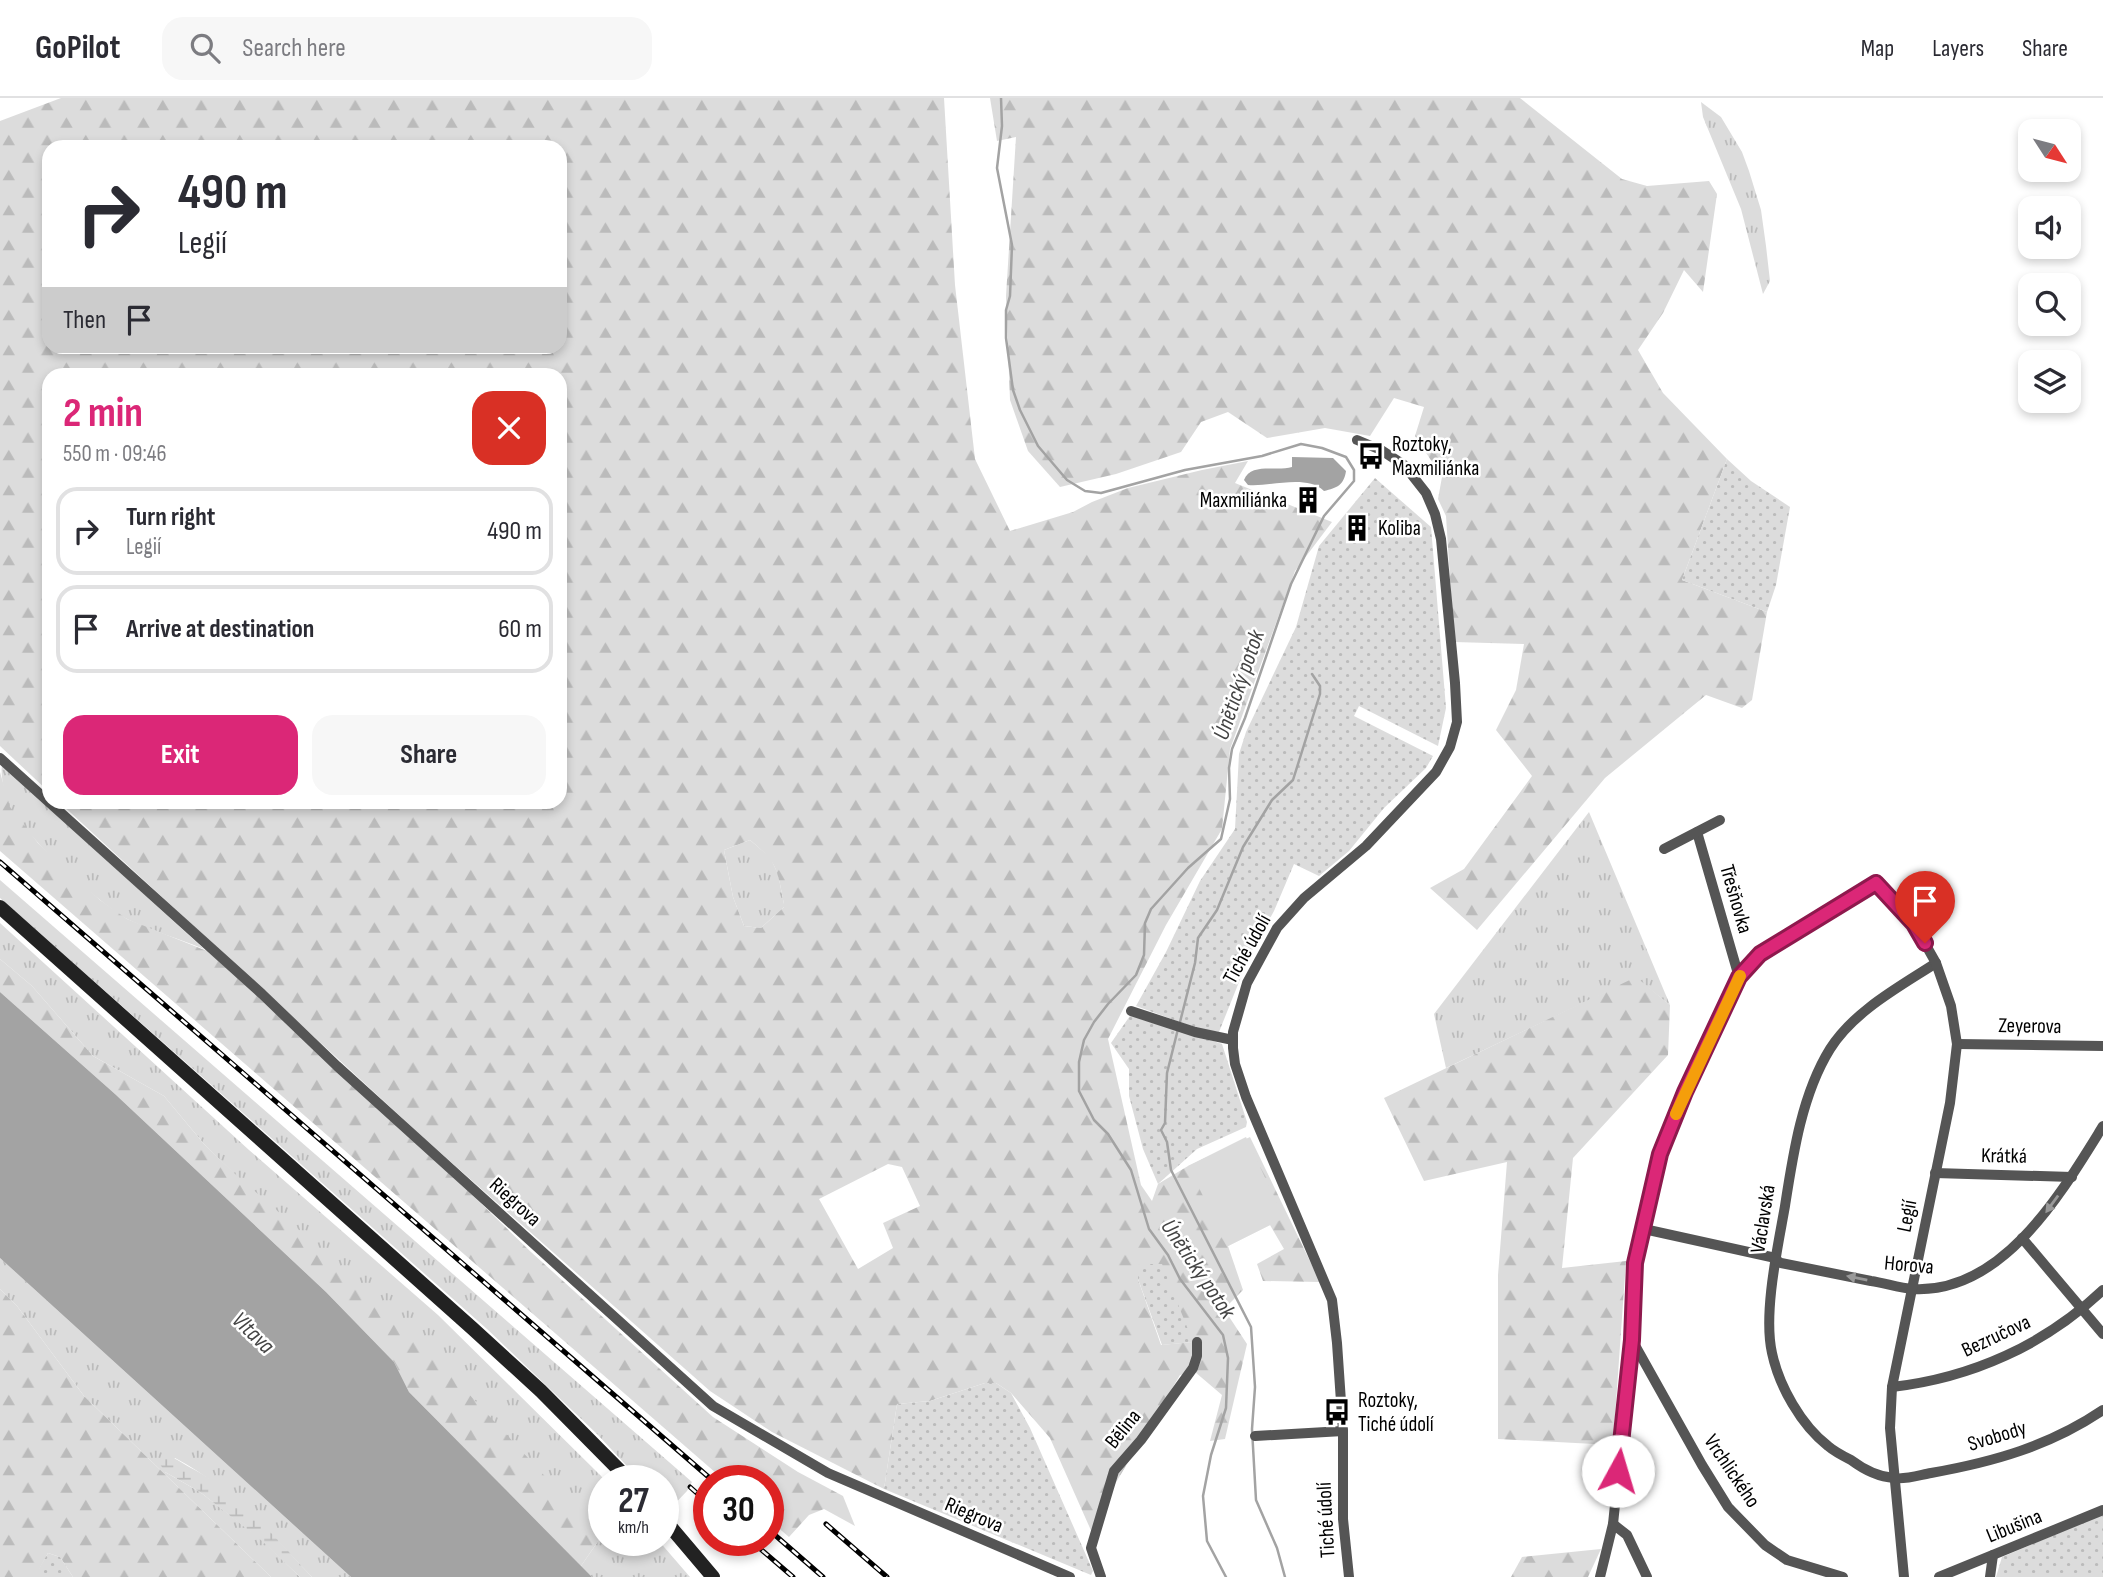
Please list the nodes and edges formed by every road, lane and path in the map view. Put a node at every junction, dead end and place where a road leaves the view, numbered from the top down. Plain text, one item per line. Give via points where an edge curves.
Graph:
1 (1357, 440) dead end
2 (0, 758) edge
3 (42, 796) edge
4 (57, 809) edge
5 (1720, 820) dead end
6 (1697, 832) junction
7 (1664, 849) dead end
8 (0, 907) edge
9 (1936, 963) junction
10 (1739, 977) junction
11 (1130, 1011) dead end
12 (1233, 1040) junction
13 (1957, 1044) junction
14 (2103, 1046) edge
15 (2103, 1126) edge
16 (1935, 1173) junction
17 (2072, 1177) junction
18 (1644, 1229) junction
19 (2022, 1238) junction
20 (1776, 1260) junction
21 (1913, 1289) junction
22 (2103, 1290) edge
23 (2082, 1310) junction
24 (2103, 1334) edge
25 (1632, 1340) junction
26 (1197, 1342) dead end
27 (1892, 1387) junction
28 (2103, 1410) edge
29 (1343, 1431) junction
30 (1255, 1436) dead end
31 (615, 1465) edge
32 (1895, 1479) junction
33 (2103, 1510) edge
34 (1613, 1524) junction
35 (679, 1537) edge
36 (1993, 1555) junction
37 (1803, 1572) edge
38 (713, 1577) edge
39 (1070, 1577) edge
40 (1101, 1577) edge
41 (1349, 1577) edge
42 (1600, 1577) edge
43 (1647, 1577) edge
44 (1843, 1577) edge
45 (1903, 1577) edge
46 (1939, 1577) edge
47 (1990, 1577) edge

1 - 12 street, Tiché údolí via 1404,465 1426,493 1434,513 1441,539 1457,722 1436,772 1277,928 1241,998
2 - 3 street, Riegrova
4 - 39 street, Riegrova via 713,1406 828,1473
5 - 6 street
6 - 7 street
6 - 10 street, Třešňovka
8 - 31 main road via 482,1336
9 - 10 street, Legií via 1914,924 1876,883 1760,954
9 - 13 street, Legií via 1951,1006
9 - 20 street, Václavská via 1860,1016 1830,1048 1814,1080 1794,1150
10 - 18 street via 1660,1154
11 - 12 street
12 - 29 street, Tiché údolí via 1246,1097 1332,1300
13 - 14 street, Zeyerova
13 - 16 street, Legií
15 - 17 street, Horova
16 - 17 street, Krátká
16 - 21 street, Legií
17 -> 19 street, Horova
18 - 20 street, Horova
18 - 25 street via 1635,1263
19 - 21 street, Horova via 1969,1279 1945,1287
19 - 23 street
21 -> 20 street, Horova
20 - 32 street, Václavská via 1769,1319 1772,1353 1801,1418 1827,1446 1865,1470
21 - 27 street, Legií
22 - 23 street, Bezručova
23 - 24 street
23 - 27 street, Bezručova via 2006,1356 1957,1375
25 - 34 street
25 - 37 street, Vrchlického via 1728,1507 1765,1545
26 - 40 street, Bělina via 1193,1368 1114,1471 1091,1548
27 - 32 street, Legií
28 - 32 street, Svobody via 2024,1450 1982,1464
29 - 30 street
29 - 41 street, Tiché údolí via 1343,1519
32 - 45 street, Legií
33 - 36 street, Libušina
34 - 42 street
34 - 43 street via 1627,1535
35 - 38 main road
36 - 46 street, Libušina
36 - 47 street
37 - 44 street, Vrchlického

